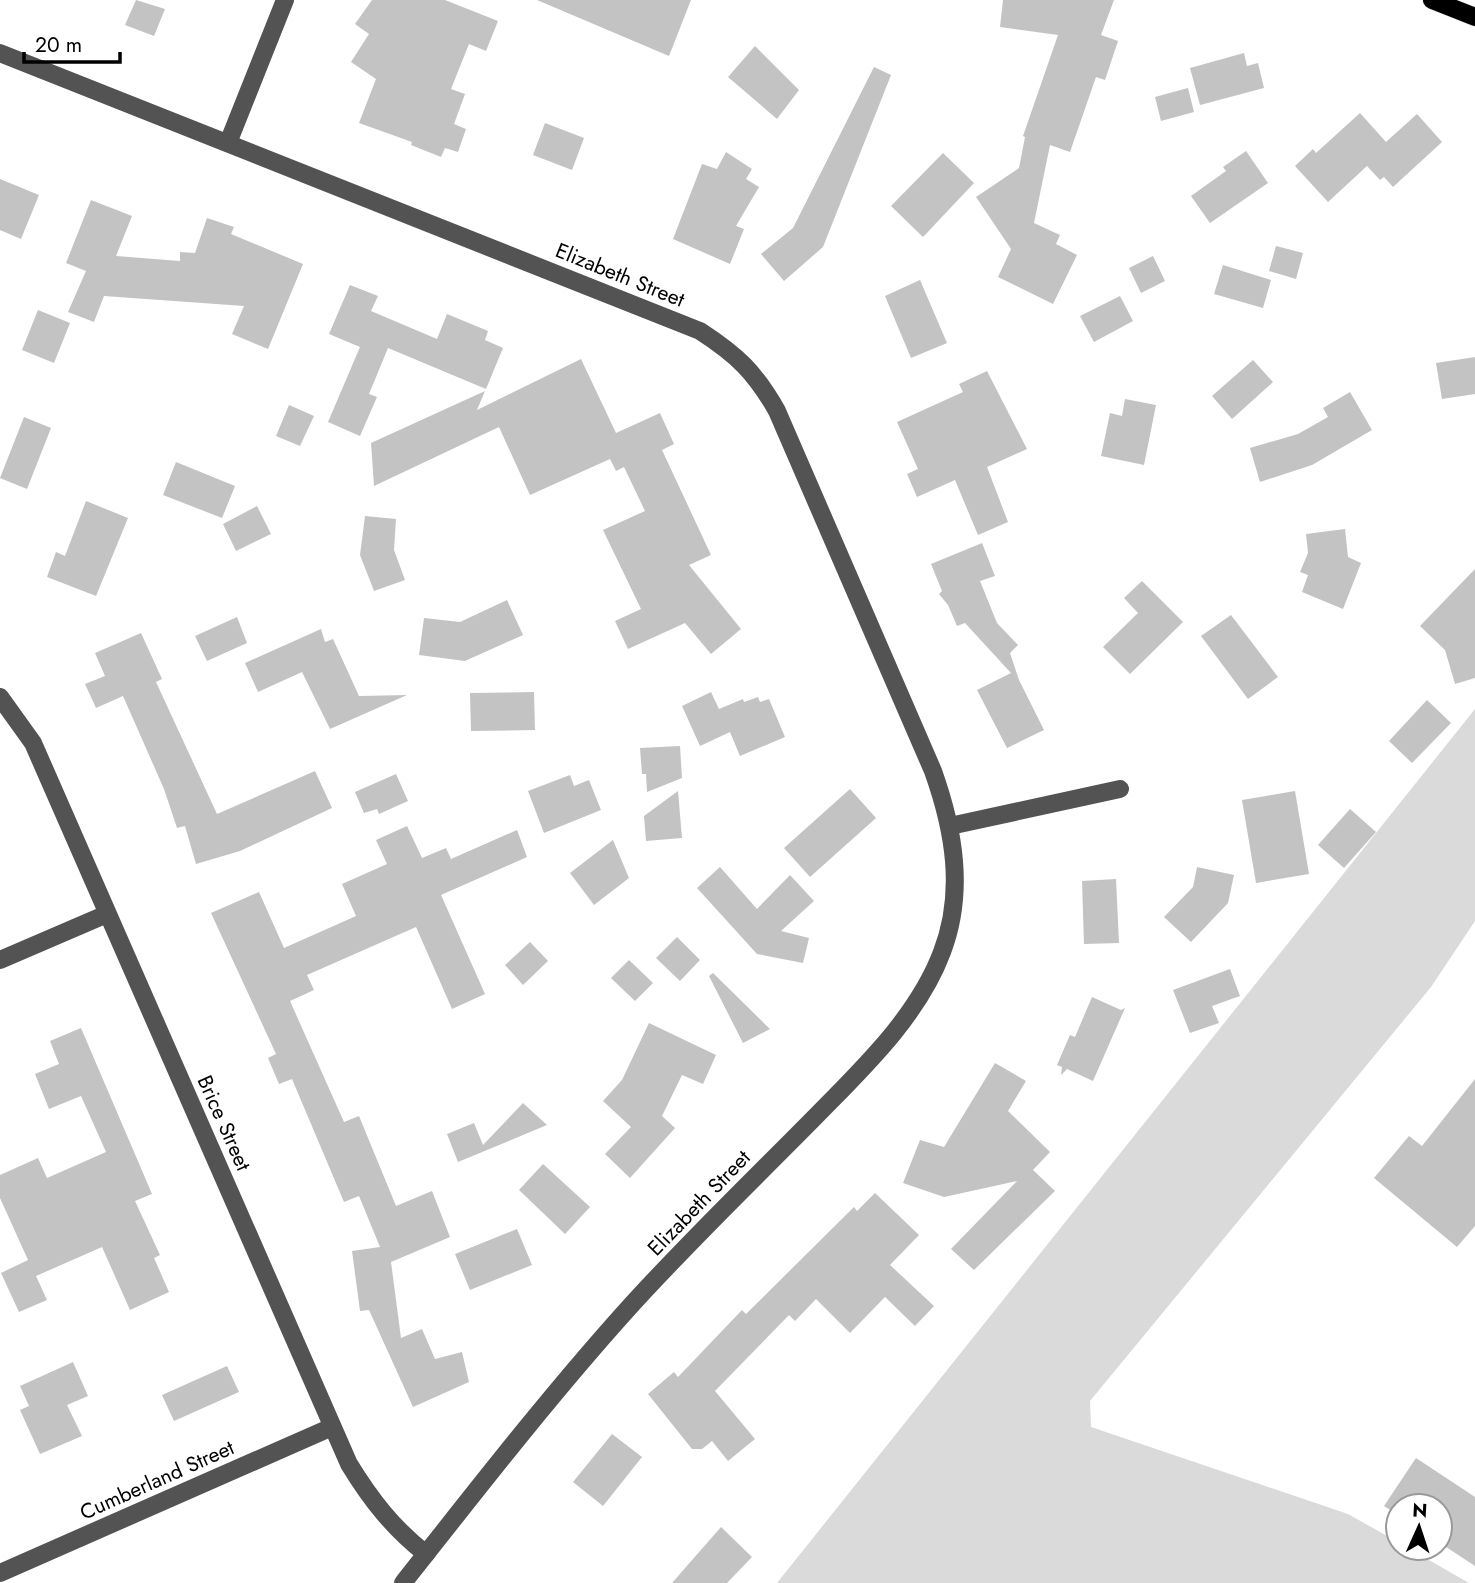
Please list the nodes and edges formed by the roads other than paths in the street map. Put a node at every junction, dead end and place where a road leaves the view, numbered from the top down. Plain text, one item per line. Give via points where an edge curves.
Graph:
1 (285, 0) edge
2 (1432, 0) edge
3 (1475, 17) edge
4 (0, 53) edge
5 (228, 143) junction
6 (0, 696) edge
7 (1120, 789) dead end
8 (950, 826) junction
9 (107, 914) junction
10 (0, 960) edge
11 (332, 1427) junction
12 (426, 1554) junction
13 (0, 1573) edge
14 (403, 1583) edge

1 - 5 street
2 - 3 main road
4 - 5 street, Elizabeth Street
5 - 8 street, Elizabeth Street via 700,331 733,353 758,379 777,411 933,771
6 - 9 street, Brice Street via 33,743
7 - 8 street
8 - 12 street, Elizabeth Street via 955,906 943,951 926,989 859,1072 625,1312
9 - 10 street
9 - 11 street, Brice Street
11 - 12 street, Brice Street via 374,1504 399,1533
11 - 13 street, Cumberland Street
12 - 14 street, Elizabeth Street

